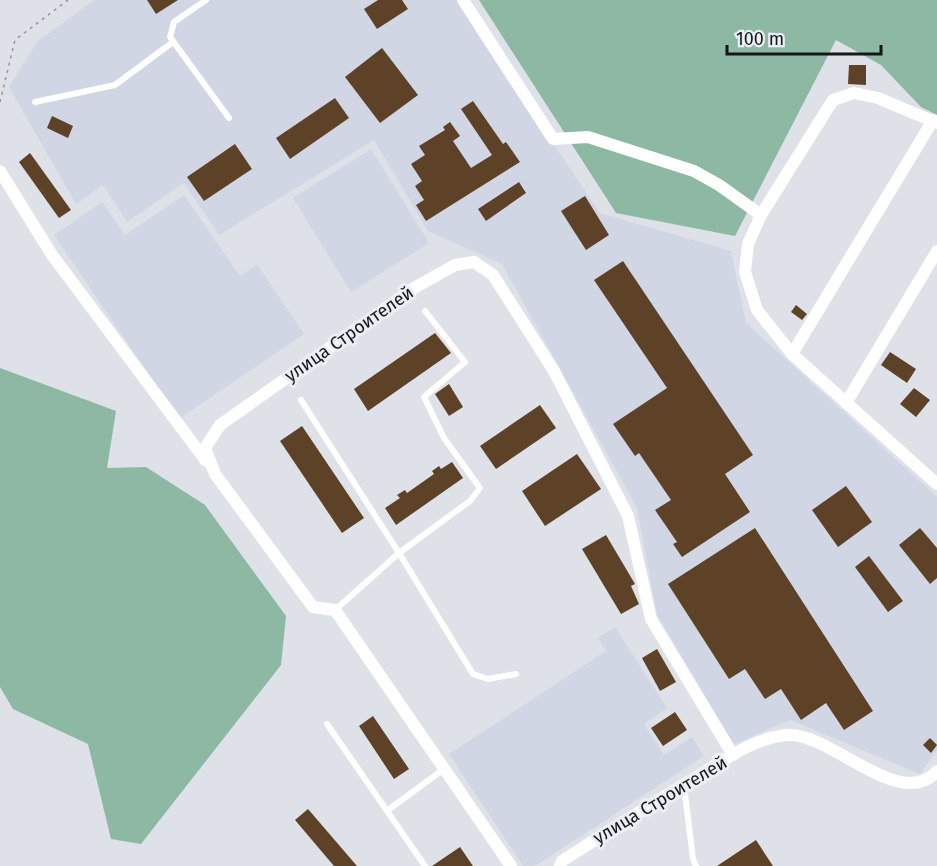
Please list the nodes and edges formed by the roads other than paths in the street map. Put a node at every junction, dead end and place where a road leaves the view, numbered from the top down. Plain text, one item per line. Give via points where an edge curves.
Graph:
1 (207, 0) edge
2 (463, 0) edge
3 (173, 42) junction
4 (35, 102) dead end
5 (229, 118) dead end
6 (935, 122) edge
7 (0, 171) edge
8 (761, 214) junction
9 (937, 251) edge
10 (425, 311) dead end
11 (792, 354) junction
12 (301, 400) dead end
13 (846, 403) junction
14 (215, 474) junction
15 (937, 484) edge
16 (399, 553) junction
17 (335, 610) junction
18 (516, 674) dead end
19 (327, 724) dead end
20 (734, 755) junction
21 (444, 769) junction
22 (933, 775) edge
23 (684, 785) junction
24 (387, 810) junction
25 (425, 866) edge
26 (511, 866) edge
27 (560, 866) edge
28 (696, 866) edge

1 - 3 lane via 174,22 170,37
2 - 8 street via 553,139 588,137 694,171
3 - 4 lane via 115,85
3 - 5 lane
6 - 8 street via 878,98 854,93 833,100
6 - 11 street
7 - 14 street via 52,255
8 - 11 street via 748,244 745,272 757,310
9 - 13 street
10 - 16 lane via 465,362 424,397 444,438 480,488 470,501
11 - 13 street
12 - 16 lane
13 - 15 street
14 - 17 street, улица Строителей via 313,607
14 - 20 street, улица Строителей via 205,448 220,425 414,288 455,265 474,262 493,275 554,371 628,516 651,619
16 - 17 lane
16 - 18 lane via 473,675 488,679
17 - 21 street
19 - 24 lane
20 - 22 street, улица Строителей via 769,737 791,734 818,742 881,776 907,783
20 - 23 street, улица Строителей
21 - 24 lane
21 - 26 street
23 - 27 street, улица Строителей via 562,861
23 - 28 lane
24 - 25 lane

